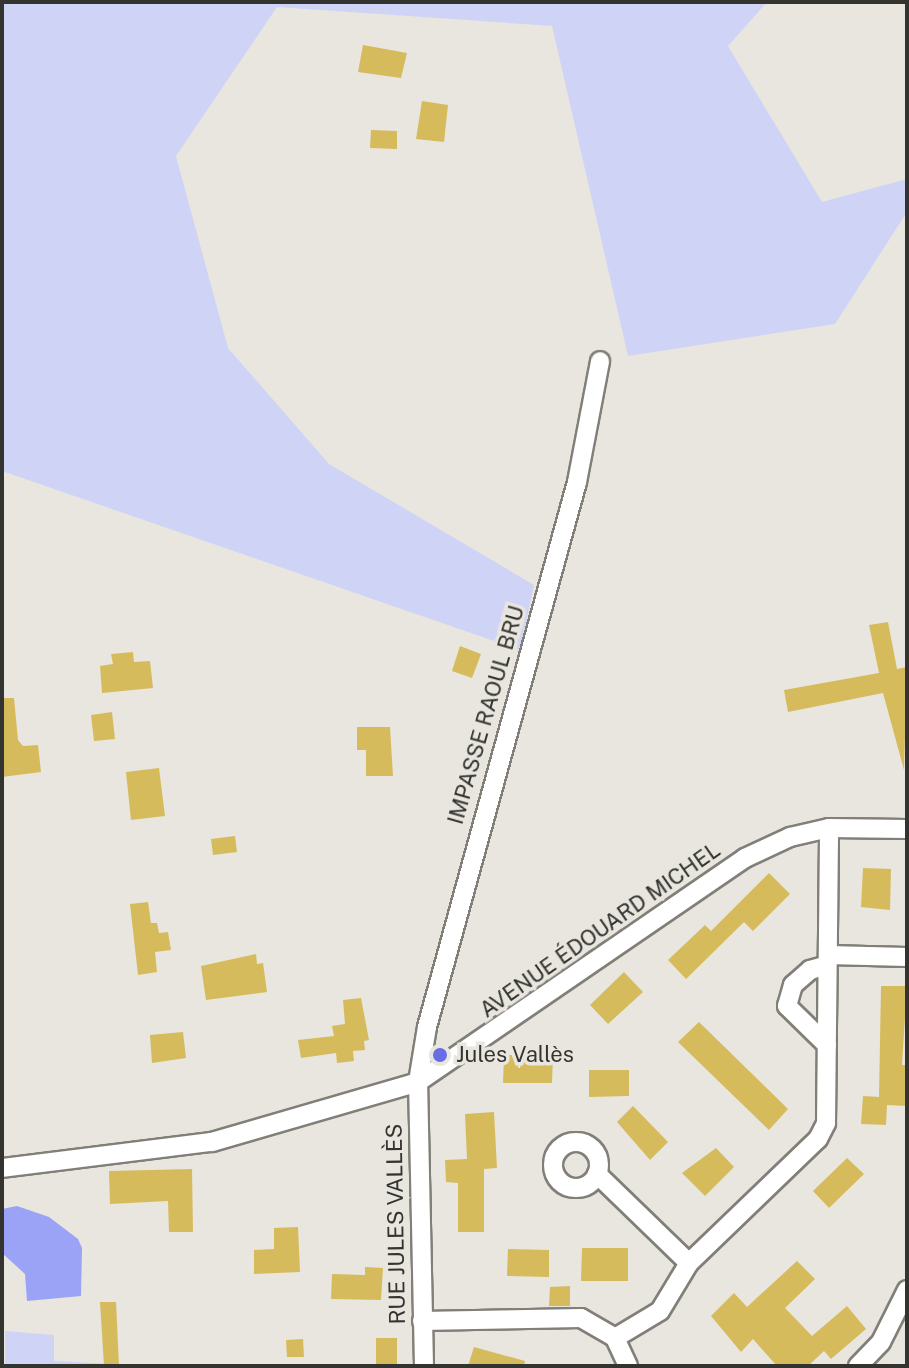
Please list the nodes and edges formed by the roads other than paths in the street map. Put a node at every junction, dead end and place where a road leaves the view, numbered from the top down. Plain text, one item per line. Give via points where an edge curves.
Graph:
1 (600, 361) dead end
2 (829, 828) junction
3 (907, 829) edge
4 (907, 957) edge
5 (827, 960) junction
6 (827, 1045) junction
7 (418, 1082) junction
8 (2, 1168) edge
9 (597, 1174) dead end
10 (689, 1263) junction
11 (907, 1290) edge
12 (422, 1321) junction
13 (615, 1338) junction
14 (424, 1366) edge
15 (628, 1366) edge
16 (858, 1366) edge

1 - 7 street, IMPASSE RAOUL BRU via 577,482 450,939
2 - 3 street, AVENUE ÉDOUARD MICHEL
2 - 5 street
2 - 7 street, AVENUE ÉDOUARD MICHEL via 790,837 745,858
4 - 5 street
5 - 6 street
5 - 6 street via 793,985 787,1006
6 - 10 street via 826,1123 818,1139
7 - 8 street, AVENUE ÉDOUARD MICHEL via 212,1142
7 - 12 street, RUE JULES VALLÈS
9 - 10 street
10 - 13 street via 660,1311
11 - 16 street via 881,1342
12 - 13 street via 581,1318
12 - 14 street, RUE JULES VALLÈS
13 - 15 street

